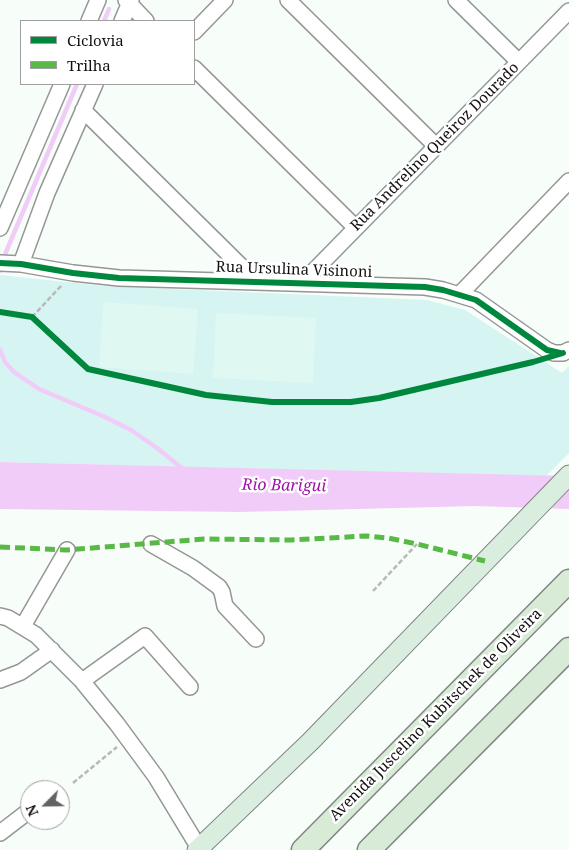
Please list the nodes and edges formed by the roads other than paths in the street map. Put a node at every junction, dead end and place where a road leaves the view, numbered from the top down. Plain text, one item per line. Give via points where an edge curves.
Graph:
1 (98, 0) edge
2 (225, 0) edge
3 (288, 0) edge
4 (456, 0) edge
5 (129, 2) edge
6 (569, 11) edge
7 (89, 20) edge
8 (122, 20) edge
9 (145, 20) edge
10 (195, 31) edge
11 (519, 62) junction
12 (195, 69) edge
13 (62, 85) edge
14 (95, 85) edge
15 (83, 110) junction
16 (436, 146) junction
17 (569, 181) edge
18 (0, 228) edge
19 (356, 228) junction
20 (10, 264) edge
21 (256, 282) junction
22 (302, 283) junction
23 (460, 294) junction
24 (566, 351) edge
25 (569, 475) edge
26 (151, 544) dead end
27 (67, 550) dead end
28 (569, 581) edge
29 (0, 616) edge
30 (23, 626) junction
31 (256, 639) dead end
32 (569, 649) edge
33 (52, 650) junction
34 (0, 680) edge
35 (82, 681) junction
36 (190, 687) dead end
37 (427, 793) junction
38 (20, 818) edge
39 (0, 833) edge
40 (198, 849) edge
41 (303, 850) edge
42 (369, 850) edge
43 (383, 850) edge

1 - 7 street
2 - 10 street
3 - 16 street
4 - 11 street
5 - 8 street
5 - 9 street
6 - 11 street, Rua Andrelino Queiroz Dourado
11 - 16 street, Rua Andrelino Queiroz Dourado
12 - 19 street
13 - 18 street
14 - 15 street
15 - 20 street
15 - 21 street
16 - 19 street, Rua Andrelino Queiroz Dourado
17 - 23 street
19 - 22 street, Rua Andrelino Queiroz Dourado
20 - 21 street, Rua Ursulina Visinoni via 119,278
21 - 22 street, Rua Ursulina Visinoni
22 - 23 street, Rua Ursulina Visinoni via 425,287
23 - 24 street, Rua Ursulina Visinoni via 490,309 547,350 554,353
25 - 40 main road via 310,742
26 - 31 street via 219,587 226,606
27 - 30 street
28 - 41 highway, Avenida Juscelino Kubitschek de Oliveira
29 - 30 street
30 - 33 street
32 - 37 highway
33 - 34 street via 21,672
33 - 35 street
35 - 36 street via 145,636
35 - 40 street via 156,777
37 - 42 highway
37 - 43 street
38 - 39 street

